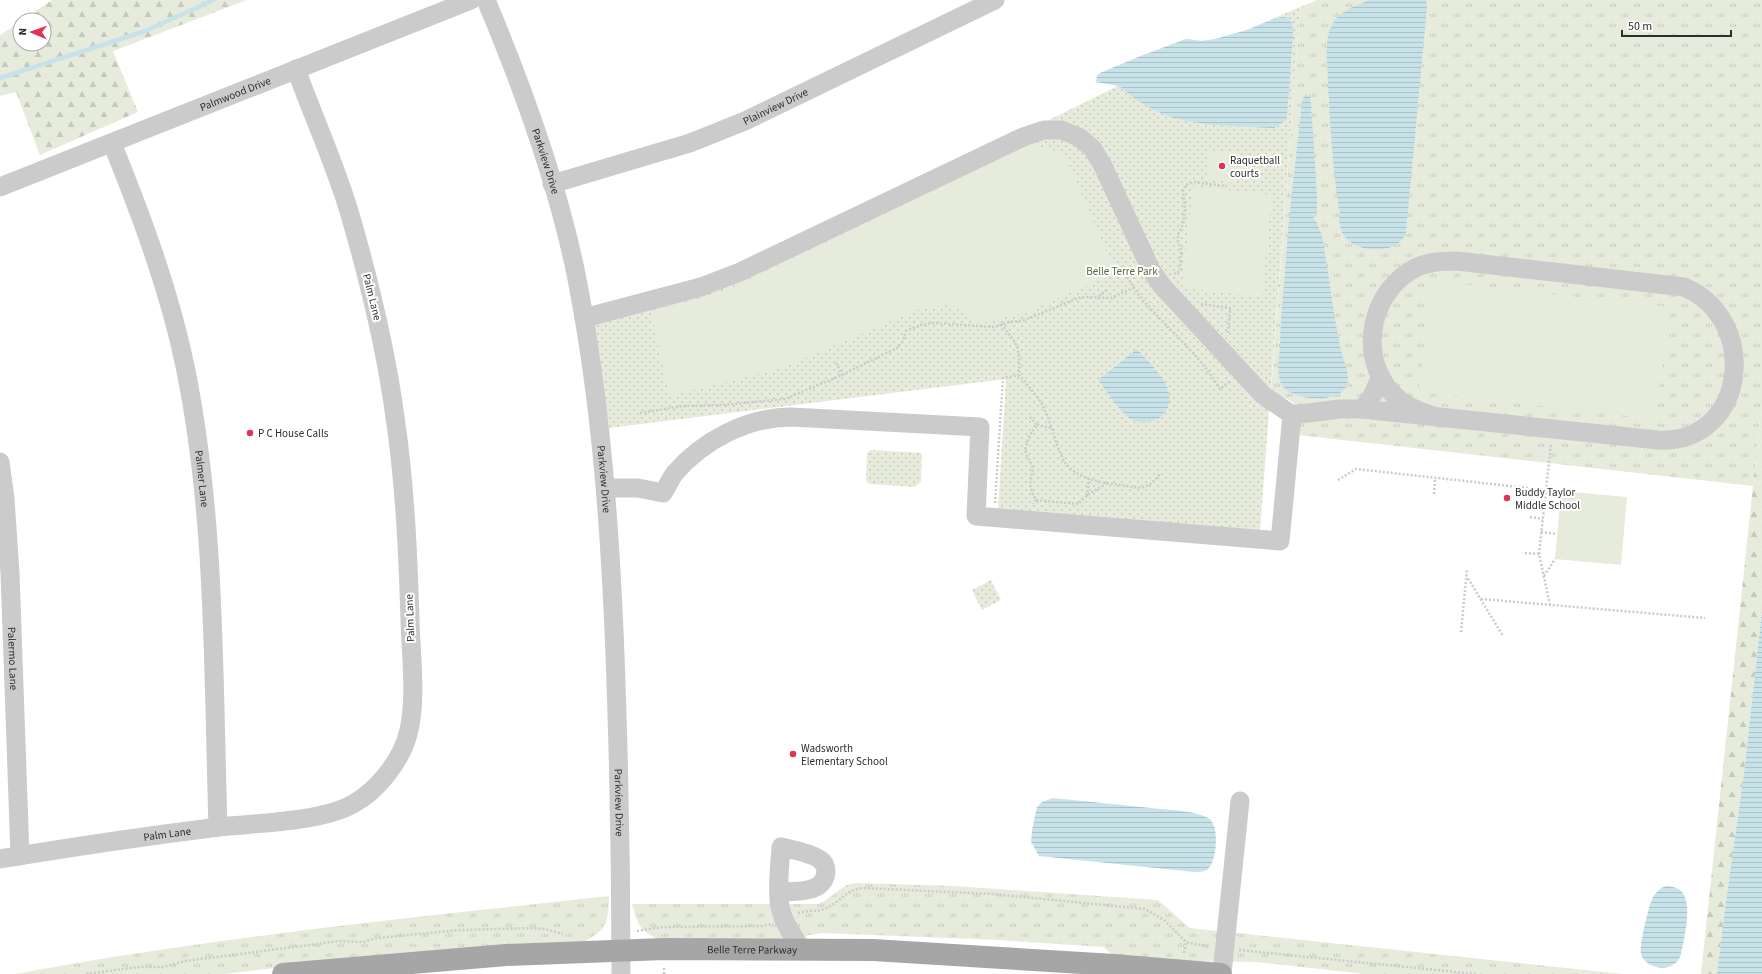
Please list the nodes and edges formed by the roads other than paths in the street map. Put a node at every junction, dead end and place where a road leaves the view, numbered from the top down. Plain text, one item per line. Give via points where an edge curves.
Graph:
1 (471, 0) edge
2 (486, 0) edge
3 (991, 1) edge
4 (296, 69) junction
5 (112, 143) junction
6 (552, 184) junction
7 (0, 187) edge
8 (584, 318) junction
9 (1381, 377) junction
10 (1362, 409) junction
11 (1292, 415) junction
12 (1441, 418) junction
13 (0, 462) edge
14 (606, 488) junction
15 (1240, 801) dead end
16 (218, 827) junction
17 (20, 856) junction
18 (0, 859) edge
19 (780, 892) junction
20 (802, 949) junction
21 (621, 950) junction
22 (283, 974) edge
23 (621, 974) edge
24 (1221, 974) edge

1 - 4 street, Palmwood Drive
2 - 6 street, Parkview Drive via 527,107
3 - 6 street, Plainview Drive via 745,121 690,143
4 - 5 street, Palmwood Drive
4 - 16 street, Palm Lane via 350,214 368,280 388,373 400,448 408,544 411,711 408,736 397,759 369,792 351,805 303,818
5 - 7 street, Palmwood Drive
5 - 16 street, Palmer Lane via 142,220 170,310 184,364 197,432 209,550
6 - 8 street, Parkview Drive via 575,271
8 - 11 street via 721,280 1023,137 1044,130 1061,130 1086,142 1096,153 1156,278 1167,293 1268,400
8 - 14 street, Parkview Drive via 600,423
9 - 10 street via 1371,398
9 - 12 street via 1402,402 1422,413
9 - 12 street via 1372,342 1375,318 1381,301 1391,287 1410,271 1440,261 1684,287 1706,297 1723,312 1739,350 1740,367 1737,383 1724,408 1706,426 1681,438 1658,440
10 - 11 street
10 - 12 street
11 - 14 street via 1280,541 976,516 980,427 791,417 757,422 728,433 690,458 674,475 663,493 638,488
13 - 17 street, Palermo Lane via 10,573
14 - 21 street, Parkview Drive via 617,732
15 - 24 street
16 - 17 street, Palm Lane
17 - 18 street, Palm Lane
19 - 19 street via 804,891 816,887 823,882 826,873 824,864 818,858 781,847
19 - 20 street via 784,918 792,936
20 - 21 main road, Belle Terre Parkway
20 - 24 main road, Belle Terre Parkway via 960,954
21 - 22 main road, Belle Terre Parkway via 506,955
21 - 23 street, Parkview Drive

